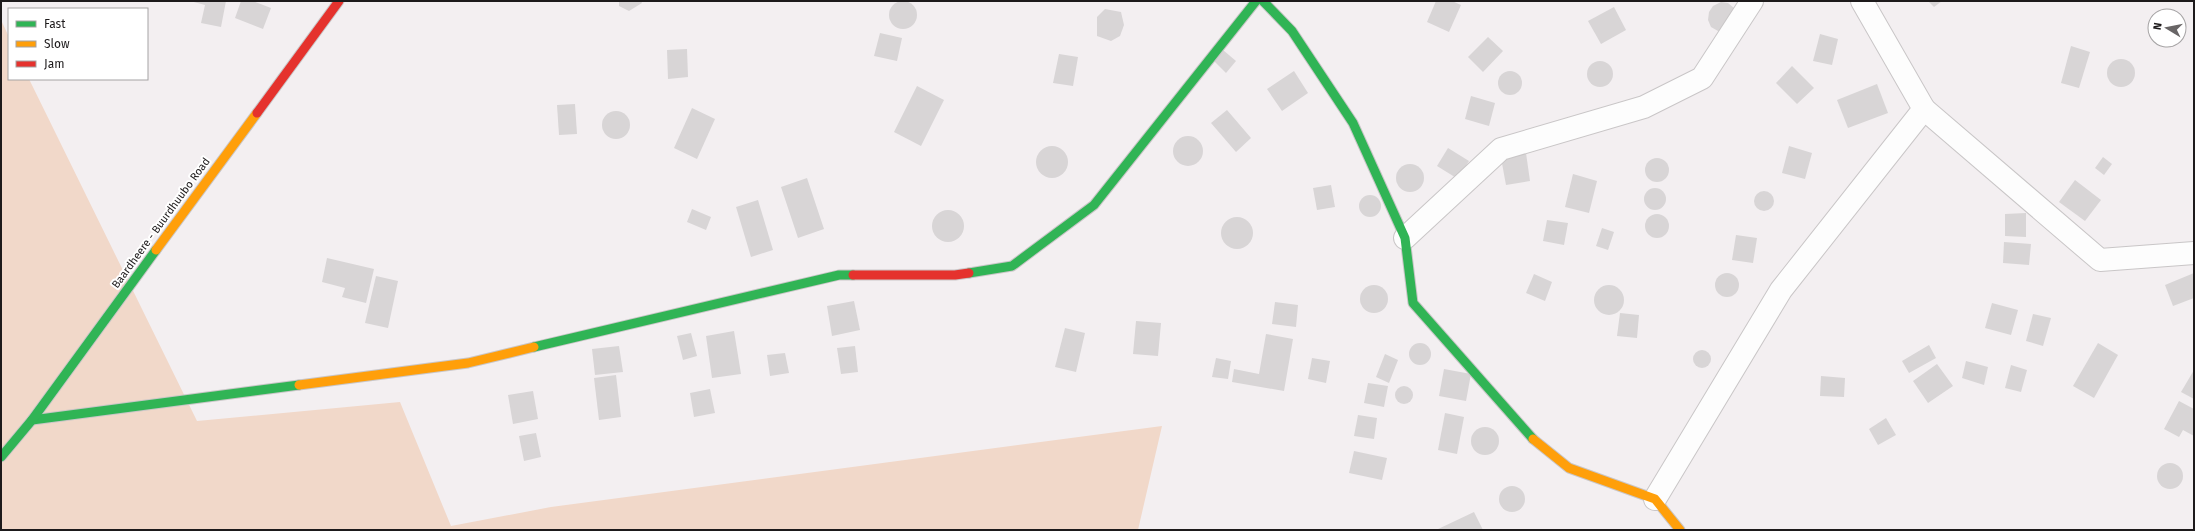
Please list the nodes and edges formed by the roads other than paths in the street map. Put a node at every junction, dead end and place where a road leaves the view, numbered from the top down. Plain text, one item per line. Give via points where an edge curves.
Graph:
1 (339, 1) edge
2 (1256, 1) edge
3 (1263, 1) edge
4 (1752, 1) edge
5 (1862, 1) edge
6 (1924, 109) junction
7 (1405, 238) junction
8 (2194, 253) edge
9 (32, 420) junction
10 (1, 457) edge
11 (1655, 499) junction
12 (1680, 530) edge

1 - 9 street, Baardheere - Buurdhuubo Road
2 - 9 street via 1094,205 1012,266 955,275 838,275 468,363
3 - 7 street via 1292,31 1353,123
4 - 7 street via 1702,78 1644,107 1501,149
5 - 6 street
6 - 8 street via 2100,260
6 - 11 street via 1781,290
7 - 11 street via 1413,303 1535,442 1569,468
9 - 10 street, Baardheere - Buurdhuubo Road
11 - 12 street

